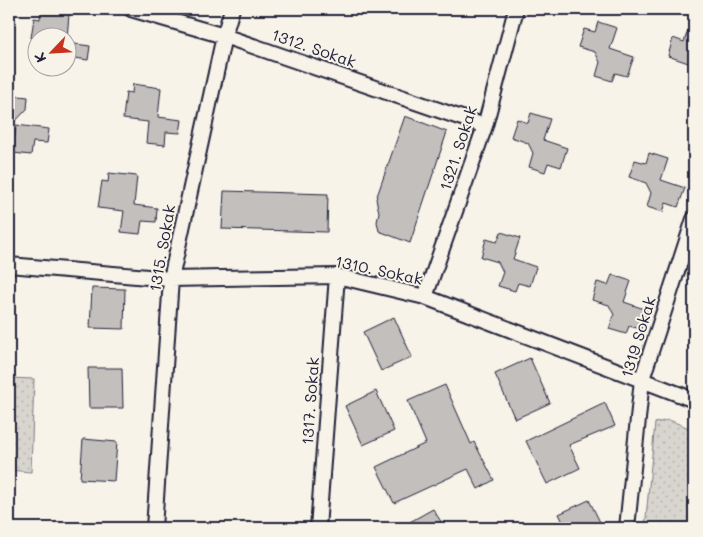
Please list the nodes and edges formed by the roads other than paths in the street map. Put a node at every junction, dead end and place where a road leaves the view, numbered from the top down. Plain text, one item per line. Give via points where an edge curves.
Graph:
1 (131, 9) edge
2 (232, 9) edge
3 (516, 9) edge
4 (224, 36) junction
5 (485, 126) junction
6 (694, 219) edge
7 (9, 265) edge
8 (337, 276) junction
9 (171, 279) junction
10 (425, 297) junction
11 (642, 379) junction
12 (694, 400) edge
13 (154, 528) edge
14 (318, 528) edge
15 (626, 528) edge

1 - 4 street, 1312. Sokak
2 - 4 street, 1315. Sokak
3 - 5 street, 1321. Sokak
4 - 5 street, 1312. Sokak
4 - 9 street, 1315. Sokak
5 - 10 street, 1321. Sokak
6 - 11 street, 1319 Sokak
7 - 9 street, 1310. Sokak
8 - 9 street, 1310. Sokak
8 - 10 street, 1310. Sokak
8 - 14 street, 1317. Sokak
9 - 13 street, 1315. Sokak
10 - 11 street, 1310. Sokak
11 - 12 street, 1310. Sokak
11 - 15 street, 1319 Sokak

